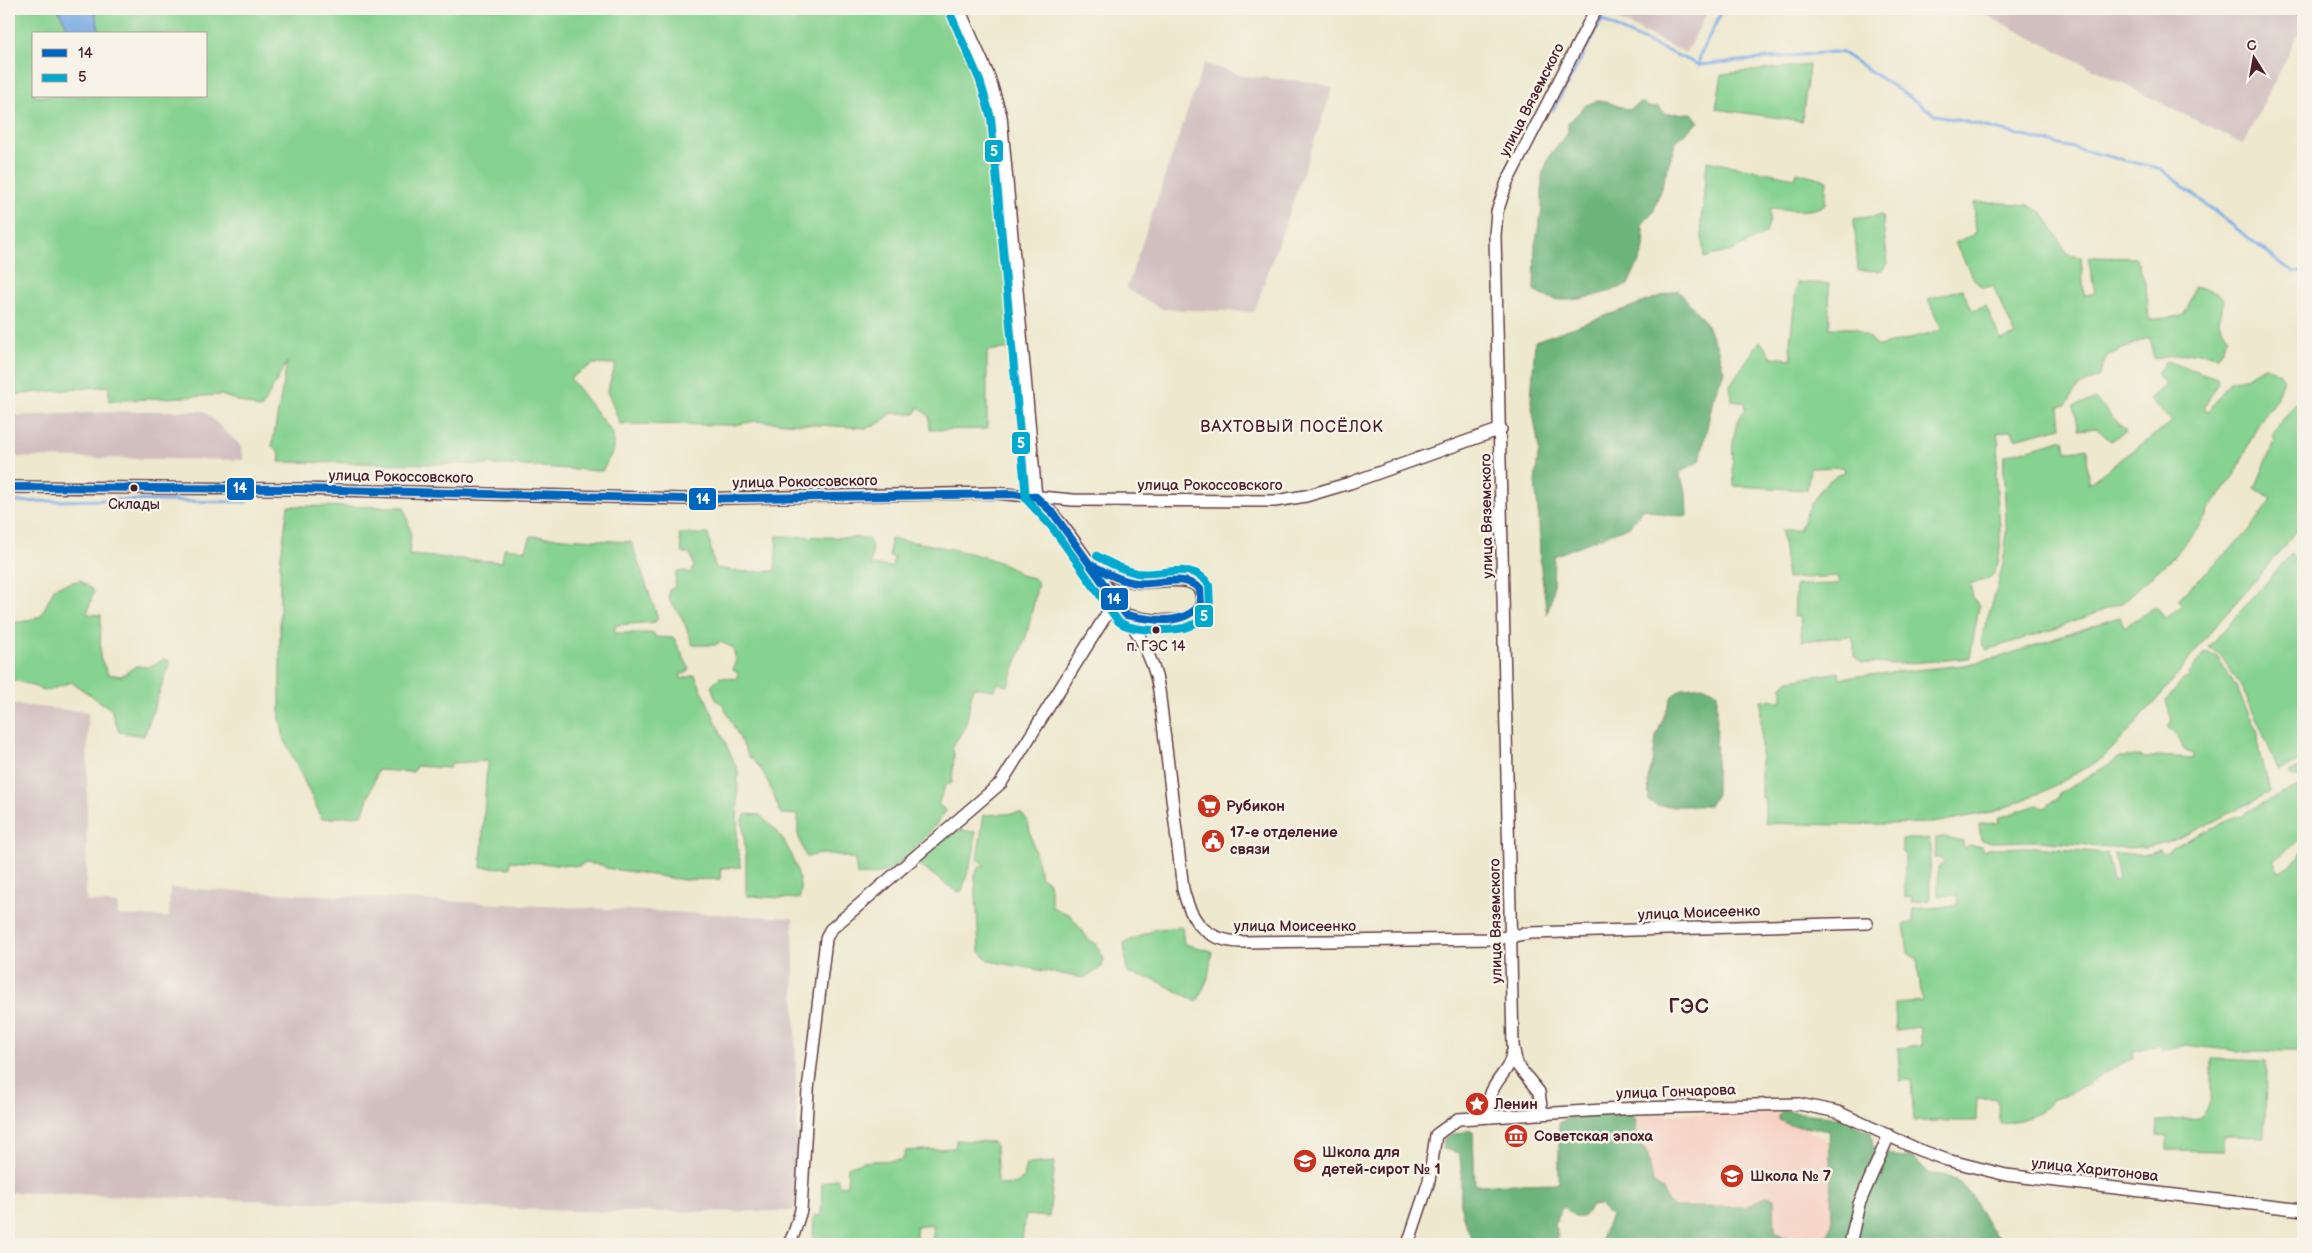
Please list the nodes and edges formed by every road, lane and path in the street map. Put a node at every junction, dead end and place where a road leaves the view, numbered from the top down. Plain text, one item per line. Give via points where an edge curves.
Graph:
1 (959, 9) edge
2 (1596, 9) edge
3 (1501, 429) junction
4 (9, 487) edge
5 (1036, 497) junction
6 (1090, 564) junction
7 (1115, 601) junction
8 (1126, 615) junction
9 (1867, 923) dead end
10 (1512, 936) junction
11 (1513, 1046) junction
12 (1528, 1079) junction
13 (1499, 1081) junction
14 (1542, 1114) junction
15 (1490, 1117) junction
16 (1890, 1135) junction
17 (2303, 1210) edge
18 (794, 1239) edge
19 (788, 1244) edge
20 (1408, 1244) edge
21 (1850, 1244) edge

1 - 5 street via 989,77 1001,116
2 - 3 street, улица Вяземского via 1512,171 1497,212 1495,248
3 - 5 street, улица Рокоссовского via 1358,481 1287,500 1191,502
3 - 10 street, улица Вяземского
4 - 5 street, улица Рокоссовского via 309,489 683,499 969,493
5 - 6 street, улица Моисеенко via 1059,520
6 - 7 street, улица Моисеенко
6 - 8 street via 1137,583 1187,580 1196,585 1201,594 1198,610 1183,618 1145,619
7 - 8 street, улица Моисеенко
7 - 18 street via 1001,782 830,930 826,939 810,1064 803,1192
8 - 10 street, улица Моисеенко via 1148,652 1158,680 1183,889 1188,908 1202,928 1222,940 1242,942 1495,940
9 - 10 street, улица Моисеенко
10 - 11 street, улица Вяземского
11 - 12 street via 1517,1065
11 - 13 street via 1509,1066
12 - 13 street via 1514,1075
12 - 14 street via 1539,1092
13 - 15 street via 1490,1096
14 - 15 street, улица Гончарова
14 - 16 street, улица Гончарова via 1799,1104 1838,1112
15 - 20 street, улица Гончарова via 1458,1119 1436,1135 1429,1181
16 - 17 street, улица Харитонова via 1947,1160 2006,1175
16 - 21 street via 1859,1204
18 - 19 street

